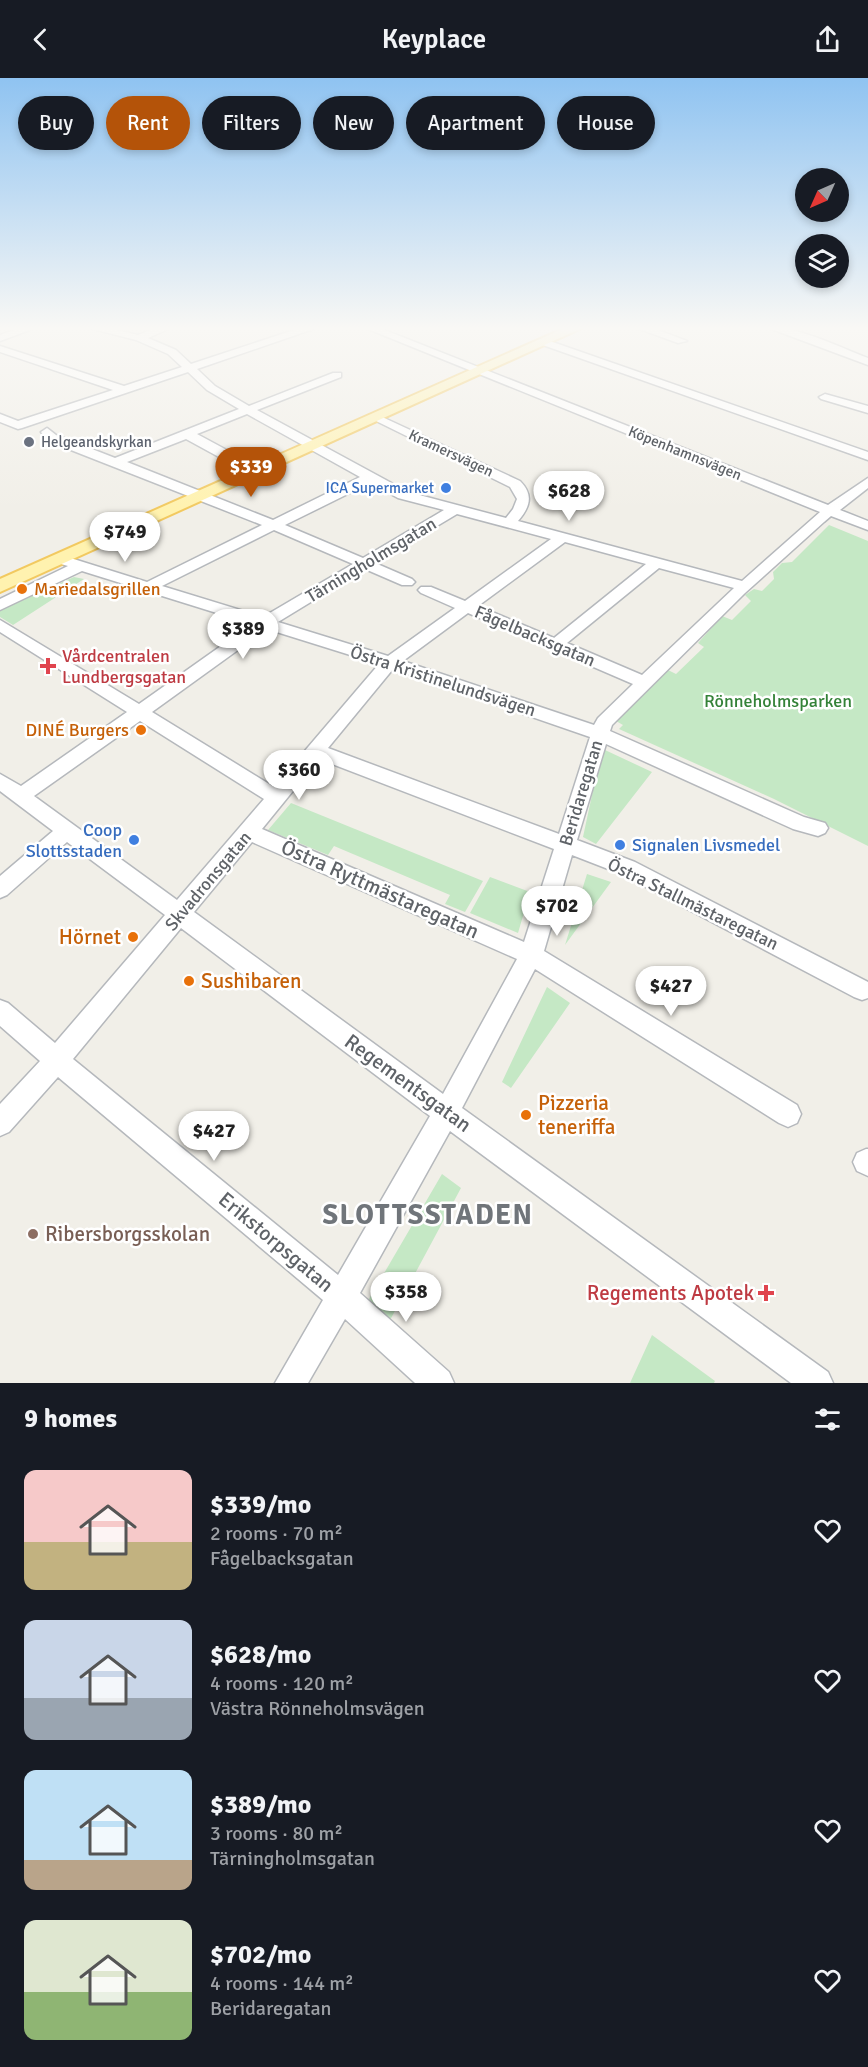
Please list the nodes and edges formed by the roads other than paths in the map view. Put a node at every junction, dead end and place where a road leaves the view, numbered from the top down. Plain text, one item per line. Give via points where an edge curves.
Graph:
1 (118, 388) edge
2 (132, 388) edge
3 (211, 388) edge
4 (305, 388) edge
5 (444, 388) edge
6 (532, 388) edge
7 (674, 388) edge
8 (125, 390) junction
9 (825, 397) dead end
10 (249, 410) junction
11 (868, 410) edge
12 (0, 418) edge
13 (376, 418) junction
14 (47, 432) dead end
15 (187, 434) junction
16 (311, 446) junction
17 (868, 456) edge
18 (116, 462) junction
19 (255, 471) junction
20 (369, 478) junction
21 (868, 482) edge
22 (202, 495) junction
23 (455, 509) junction
24 (829, 511) junction
25 (509, 523) junction
26 (274, 525) junction
27 (868, 526) edge
28 (563, 537) junction
29 (59, 559) junction
30 (657, 562) junction
31 (364, 564) junction
32 (80, 566) junction
33 (406, 582) dead end
34 (0, 586) edge
35 (744, 586) junction
36 (148, 587) junction
37 (426, 590) dead end
38 (0, 605) edge
39 (465, 606) junction
40 (265, 623) junction
41 (0, 625) edge
42 (555, 645) junction
43 (390, 662) junction
44 (644, 682) junction
45 (141, 713) junction
46 (599, 733) junction
47 (317, 751) junction
48 (0, 781) edge
49 (21, 796) junction
50 (277, 798) junction
51 (818, 828) dead end
52 (67, 830) junction
53 (249, 832) junction
54 (565, 846) junction
55 (0, 889) edge
56 (180, 915) junction
57 (531, 955) junction
58 (862, 990) dead end
59 (0, 1011) edge
60 (57, 1060) junction
61 (446, 1112) junction
62 (788, 1114) dead end
63 (0, 1123) edge
64 (342, 1297) junction
65 (291, 1383) edge
66 (438, 1383) edge
67 (817, 1383) edge

1 - 8 street
2 - 8 street
3 - 10 street
4 - 10 street
5 - 13 main road
6 - 24 street, Köpenhamnsvägen
7 - 17 street
8 - 12 street via 18,425
9 - 11 street
10 - 15 street
10 - 16 street
13 - 16 main road
13 - 25 street, Kramersvägen via 515,484 525,499
14 - 18 street via 52,438
15 - 18 street
15 - 19 street
16 - 19 main road
16 - 20 street
18 - 22 street
19 - 22 main road
20 - 23 street via 403,495
20 - 26 street
21 - 24 street, Beridaregatan
22 - 26 street
22 - 29 main road
23 - 25 street
23 - 31 street, Tärningholmsgatan
24 - 27 street, Köpenhamnsvägen
24 - 35 street, Beridaregatan
25 - 28 street
26 - 31 street
26 - 36 street
28 - 30 street
28 - 39 street, Skvadronsgatan
29 - 32 street, Östra Kristinelundsvägen
29 - 34 main road
30 - 35 street
30 - 42 street
31 - 33 street
31 - 40 street, Tärningholmsgatan
32 - 36 street, Östra Kristinelundsvägen
32 - 38 street
35 - 44 street, Beridaregatan
36 - 40 street, Östra Kristinelundsvägen
37 - 39 street, Fågelbacksgatan
39 - 42 street, Fågelbacksgatan
39 - 43 street, Skvadronsgatan
40 - 43 street, Östra Kristinelundsvägen
40 - 45 street, Tärningholmsgatan
41 - 45 street
42 - 44 street, Fågelbacksgatan
43 - 46 street, Östra Kristinelundsvägen
43 - 47 street, Skvadronsgatan
44 - 46 street, Beridaregatan via 604,722
45 - 49 street, Tärningholmsgatan
45 - 50 street
46 - 51 street, Östra Kristinelundsvägen via 800,824
46 - 54 street, Beridaregatan
47 - 50 street, Skvadronsgatan
47 - 54 street, Östra Stallmästaregatan
48 - 49 street, Regementsgatan
49 - 52 street, Regementsgatan
50 - 53 street, Skvadronsgatan
52 - 55 street
52 - 56 street, Regementsgatan
53 - 56 street, Skvadronsgatan
53 - 57 street, Östra Ryttmästaregatan
54 - 57 street, Beridaregatan
54 - 58 street, Östra Stallmästaregatan via 628,868
56 - 60 street, Skvadronsgatan
56 - 61 street, Regementsgatan
57 - 61 street, Beridaregatan
57 - 62 street, Östra Ryttmästaregatan
59 - 60 street, Erikstorpsgatan
60 - 63 street, Skvadronsgatan
60 - 64 street, Erikstorpsgatan
61 - 64 street, Beridaregatan
61 - 67 street, Regementsgatan
64 - 65 street, Beridaregatan
64 - 66 street, Erikstorpsgatan

